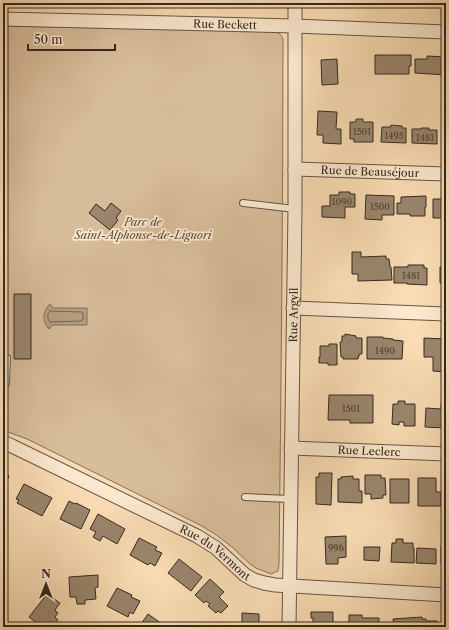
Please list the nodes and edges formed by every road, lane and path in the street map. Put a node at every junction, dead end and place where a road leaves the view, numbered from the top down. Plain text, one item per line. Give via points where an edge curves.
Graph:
1 (295, 3) edge
2 (3, 19) edge
3 (294, 26) junction
4 (446, 32) edge
5 (295, 169) junction
6 (446, 174) edge
7 (244, 203) dead end
8 (295, 209) junction
9 (294, 308) junction
10 (446, 314) edge
11 (7, 358) dead end
12 (3, 388) edge
13 (3, 442) edge
14 (291, 448) junction
15 (446, 454) edge
16 (245, 497) dead end
17 (290, 499) junction
18 (290, 586) junction
19 (446, 595) edge
20 (289, 627) edge

1 - 3 street, Rue Argyll
2 - 3 street, Rue Beckett
3 - 4 street, Rue Beckett
3 - 5 street, Rue Argyll
5 - 6 street, Rue de Beauséjour
5 - 8 street, Rue Argyll
7 - 8 lane
8 - 9 street, Rue Argyll
9 - 10 street
9 - 14 street, Rue Argyll
11 - 12 lane via 6,383
13 - 18 street, Rue du Vermont via 197,536 216,548 254,580
14 - 15 street, Rue Leclerc
14 - 17 street, Rue Argyll
16 - 17 lane
17 - 18 street, Rue Argyll
18 - 19 street, Rue du Vermont
18 - 20 street, Rue Argyll

